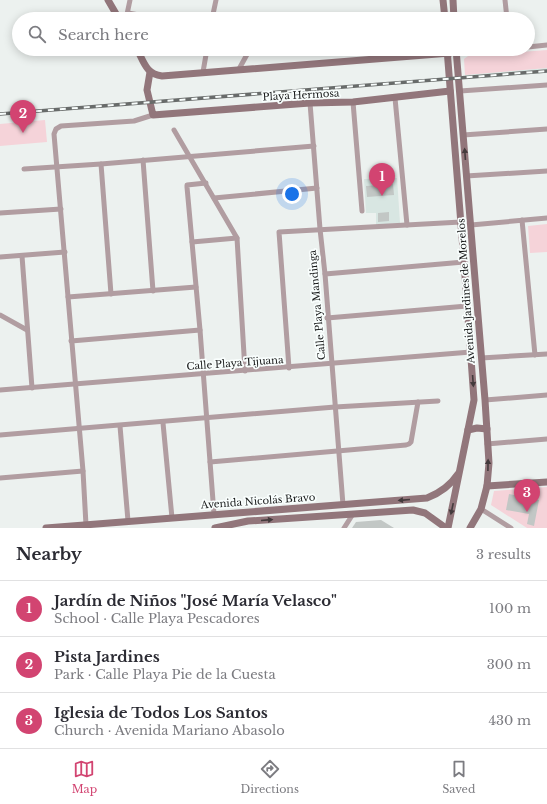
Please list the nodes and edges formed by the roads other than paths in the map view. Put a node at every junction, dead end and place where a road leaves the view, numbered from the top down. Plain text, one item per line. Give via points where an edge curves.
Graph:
1 (108, 0) edge
2 (130, 0) edge
3 (443, 0) edge
4 (453, 0) edge
5 (505, 0) edge
6 (216, 1) edge
7 (115, 12) edge
8 (128, 12) edge
9 (214, 12) edge
10 (444, 12) edge
11 (454, 12) edge
12 (506, 12) edge
13 (547, 46) edge
14 (535, 47) edge
15 (141, 56) edge
16 (206, 56) edge
17 (246, 56) edge
18 (389, 56) edge
19 (447, 56) edge
20 (456, 56) edge
21 (239, 69) junction
22 (150, 72) junction
23 (203, 72) junction
24 (547, 85) edge
25 (450, 91) junction
26 (460, 91) junction
27 (395, 98) junction
28 (353, 102) junction
29 (310, 103) junction
30 (153, 115) junction
31 (547, 129) edge
32 (174, 130) dead end
33 (463, 134) junction
34 (314, 146) junction
35 (190, 156) junction
36 (143, 160) junction
37 (101, 164) junction
38 (58, 167) junction
39 (24, 170) dead end
40 (547, 171) edge
41 (466, 176) junction
42 (206, 183) junction
43 (317, 188) junction
44 (214, 198) junction
45 (459, 200) junction
46 (469, 200) junction
47 (61, 209) junction
48 (362, 210) dead end
49 (0, 213) edge
50 (547, 218) edge
51 (522, 220) junction
52 (461, 222) junction
53 (407, 225) junction
54 (471, 225) junction
55 (320, 229) junction
56 (237, 238) junction
57 (192, 242) junction
58 (65, 252) junction
59 (22, 256) junction
60 (0, 257) edge
61 (464, 262) junction
62 (325, 274) junction
63 (196, 287) junction
64 (153, 291) junction
65 (111, 294) junction
66 (68, 298) junction
67 (467, 306) junction
68 (0, 315) edge
69 (327, 318) junction
70 (27, 330) junction
71 (200, 330) junction
72 (71, 341) junction
73 (471, 352) junction
74 (547, 354) edge
75 (535, 355) junction
76 (481, 358) junction
77 (331, 364) junction
78 (288, 368) junction
79 (246, 371) junction
80 (203, 374) junction
81 (75, 385) junction
82 (32, 388) junction
83 (0, 390) edge
84 (547, 395) edge
85 (438, 400) dead end
86 (485, 400) junction
87 (418, 402) junction
88 (335, 407) junction
89 (206, 418) junction
90 (163, 423) junction
91 (120, 426) junction
92 (79, 429) junction
93 (487, 429) junction
94 (468, 430) junction
95 (0, 436) edge
96 (547, 439) edge
97 (487, 444) junction
98 (339, 452) junction
99 (210, 462) junction
100 (83, 471) junction
101 (460, 471) junction
102 (0, 478) edge
103 (547, 482) edge
104 (487, 486) junction
105 (383, 502) junction
106 (343, 505) junction
107 (481, 509) junction
108 (384, 511) junction
109 (218, 514) junction
110 (353, 514) junction
111 (172, 518) junction
112 (149, 520) junction
113 (128, 522) junction
114 (86, 525) junction
115 (225, 525) junction
116 (76, 527) edge
117 (46, 528) edge
118 (150, 528) edge
119 (215, 528) edge
120 (344, 528) edge
121 (447, 528) edge
122 (470, 528) edge
123 (512, 528) edge

1 - 7 street
2 - 8 street
3 - 10 street
4 - 11 street
5 - 12 street
6 - 9 street
13 - 14 street
15 - 22 street
16 - 23 street
17 - 21 street
18 - 21 street
19 - 25 street, Avenida Jardines de Morelos
20 - 26 street, Avenida Jardines de Morelos
21 - 23 street
22 - 23 street via 162,76
22 - 30 street via 146,90
24 - 26 street
25 - 27 street, Playa Hermosa
25 - 45 street, Avenida Jardines de Morelos
26 - 33 street, Avenida Jardines de Morelos
27 - 28 street, Playa Hermosa
27 - 53 street
28 - 29 street, Playa Hermosa
28 - 48 street
29 - 30 street, Playa Hermosa
29 - 34 street, Calle Playa Mandinga
30 - 38 street, Playa Hermosa via 134,121 61,126 54,134
31 - 33 street
32 - 35 street
41 -> 33 street, Avenida Jardines de Morelos
34 - 35 street
34 - 43 street, Calle Playa Mandinga
35 - 36 street
35 - 42 street
36 - 37 street
36 - 64 street
37 - 38 street
37 - 65 street
38 - 39 street
38 - 47 street
40 - 41 street
41 - 46 street, Avenida Jardines de Morelos
42 - 44 street
42 - 57 street via 190,184 187,187
43 - 44 street
43 - 55 street, Calle Playa Mandinga
44 - 56 street
45 - 46 street
45 - 52 street, Avenida Jardines de Morelos
46 - 54 street, Avenida Jardines de Morelos
47 - 49 street
47 - 58 street
50 - 51 street
51 - 54 street
51 - 75 street
52 - 53 street
52 - 61 street, Avenida Jardines de Morelos
53 - 55 street
54 - 76 street, Avenida Jardines de Morelos
55 - 62 street, Calle Playa Mandinga
55 - 78 street via 279,232
56 - 57 street
56 - 79 street
57 - 63 street
58 - 59 street
58 - 66 street
59 - 60 street
59 - 70 street
61 - 62 street
61 - 67 street, Avenida Jardines de Morelos
62 - 69 street, Calle Playa Mandinga
63 - 64 street
63 - 71 street
64 - 65 street
65 - 66 street
66 - 72 street
67 - 69 street
67 - 73 street, Avenida Jardines de Morelos
68 - 70 street
69 - 77 street, Calle Playa Mandinga
70 - 82 street
71 - 72 street
71 - 80 street
72 - 81 street
73 - 77 street, Calle Playa Tijuana
73 -> 94 street, Avenida Jardines de Morelos via 474,400
74 - 75 street
75 - 76 street
76 - 86 street, Avenida Jardines de Morelos
77 - 78 street, Calle Playa Tijuana
77 - 88 street, Calle Playa Mandinga
78 - 79 street, Calle Playa Tijuana
79 - 80 street, Calle Playa Tijuana
80 - 81 street, Calle Playa Tijuana
80 - 89 street
81 - 82 street, Calle Playa Tijuana
81 - 92 street
82 - 83 street, Calle Playa Tijuana
84 - 86 street
85 - 87 street
86 - 93 street, Avenida Jardines de Morelos
87 - 88 street
87 - 98 street via 409,444
88 - 89 street
88 - 98 street, Calle Playa Mandinga
89 - 90 street
89 - 99 street
90 - 91 street
90 - 111 street
91 - 92 street
91 - 113 street
92 - 95 street
92 - 100 street
93 - 94 street
93 - 97 street, Avenida Jardines de Morelos
94 - 101 street, Avenida Jardines de Morelos
96 - 97 street
104 -> 97 street, Avenida Jardines de Morelos
98 - 99 street
98 - 106 street, Calle Playa Mandinga
99 - 109 street
100 - 102 street
100 - 114 street
101 -> 105 street, Avenida Nicolás Bravo via 453,482 438,494 427,498
101 -> 121 street, Avenida Jardines de Morelos
103 - 104 street
104 - 107 street, Avenida Jardines de Morelos
105 - 106 street, Avenida Nicolás Bravo
105 - 108 street
106 - 109 street, Avenida Nicolás Bravo
107 - 122 street, Avenida Jardines de Morelos
107 - 123 street
108 - 110 street, Avenida Nicolás Bravo
108 - 121 street, Avenida Nicolás Bravo via 413,510 425,513
109 - 111 street, Avenida Nicolás Bravo
109 - 115 street
115 -> 110 street, Avenida Nicolás Bravo
110 - 120 street
111 - 112 street, Avenida Nicolás Bravo
112 - 113 street, Avenida Nicolás Bravo
112 - 118 street
113 - 114 street, Avenida Nicolás Bravo
114 - 116 street, Avenida Nicolás Bravo
115 - 119 street, Avenida Nicolás Bravo
116 - 117 street, Avenida Nicolás Bravo

